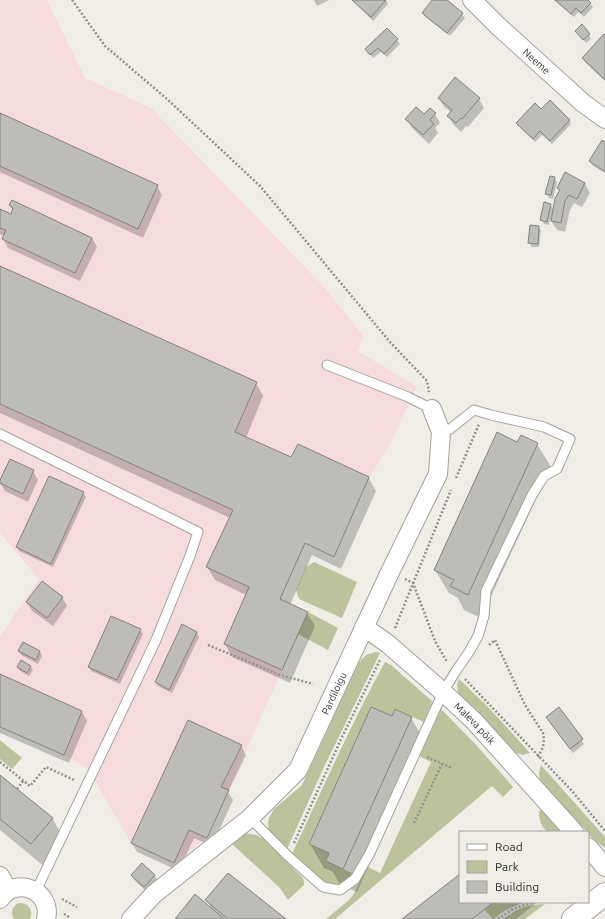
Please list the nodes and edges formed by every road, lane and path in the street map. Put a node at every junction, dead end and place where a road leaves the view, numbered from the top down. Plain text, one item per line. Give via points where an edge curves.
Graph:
1 (72, 0) edge
2 (472, 0) edge
3 (605, 119) edge
4 (327, 365) dead end
5 (432, 409) junction
6 (484, 413) junction
7 (441, 432) junction
8 (0, 434) edge
9 (390, 572) junction
10 (413, 583) junction
11 (364, 627) junction
12 (208, 645) dead end
13 (469, 652) junction
14 (456, 671) junction
15 (314, 684) dead end
16 (443, 692) junction
17 (342, 737) dead end
18 (416, 752) junction
19 (538, 757) junction
20 (0, 762) edge
21 (442, 764) junction
22 (452, 768) dead end
23 (24, 780) junction
24 (74, 780) dead end
25 (17, 789) dead end
26 (250, 818) junction
27 (414, 823) dead end
28 (573, 831) edge
29 (605, 831) edge
30 (589, 848) edge
31 (288, 856) junction
32 (605, 867) edge
33 (3, 888) edge
34 (36, 891) junction
35 (605, 894) edge
36 (59, 898) dead end
37 (531, 903) edge
38 (77, 907) dead end
39 (46, 919) edge
40 (131, 919) edge
41 (498, 919) edge
42 (573, 919) edge

1 - 5 path via 105,46 168,99 260,186 390,342 427,381
2 - 3 street, Neeme via 583,103
4 - 5 lane
5 - 7 street, Pardiloigu
6 - 7 lane via 474,410 450,429
6 - 10 path
6 - 13 lane via 544,427 570,439 557,469 544,476 532,495 486,591 484,616 478,636
7 - 9 street, Pardiloigu via 438,474
8 - 34 lane via 198,532 156,640
9 - 10 path
9 - 11 street, Pardiloigu
10 - 14 path via 435,641
11 - 16 street, Maleva põik via 388,644
11 - 26 street, Pardiloigu via 298,770
12 - 15 path via 280,675
13 - 14 lane
13 - 19 path via 476,653 496,640 525,705 542,733 543,747
14 - 16 lane
14 - 19 path
16 - 18 lane
16 - 28 street, Maleva põik via 474,721
17 - 31 path
18 - 21 path
18 - 31 lane via 370,853 355,879 340,890 323,887
19 - 29 path via 572,791
20 - 23 path
21 - 22 path
21 - 27 path
23 - 24 path via 30,786 46,767
23 - 25 path
26 - 31 lane
26 - 40 street, Pardiloigu via 154,894
30 - 32 street
33 - 34 street via 22,887
34 - 39 street via 45,902
35 - 42 street
36 - 38 path
37 - 41 path via 513,909

